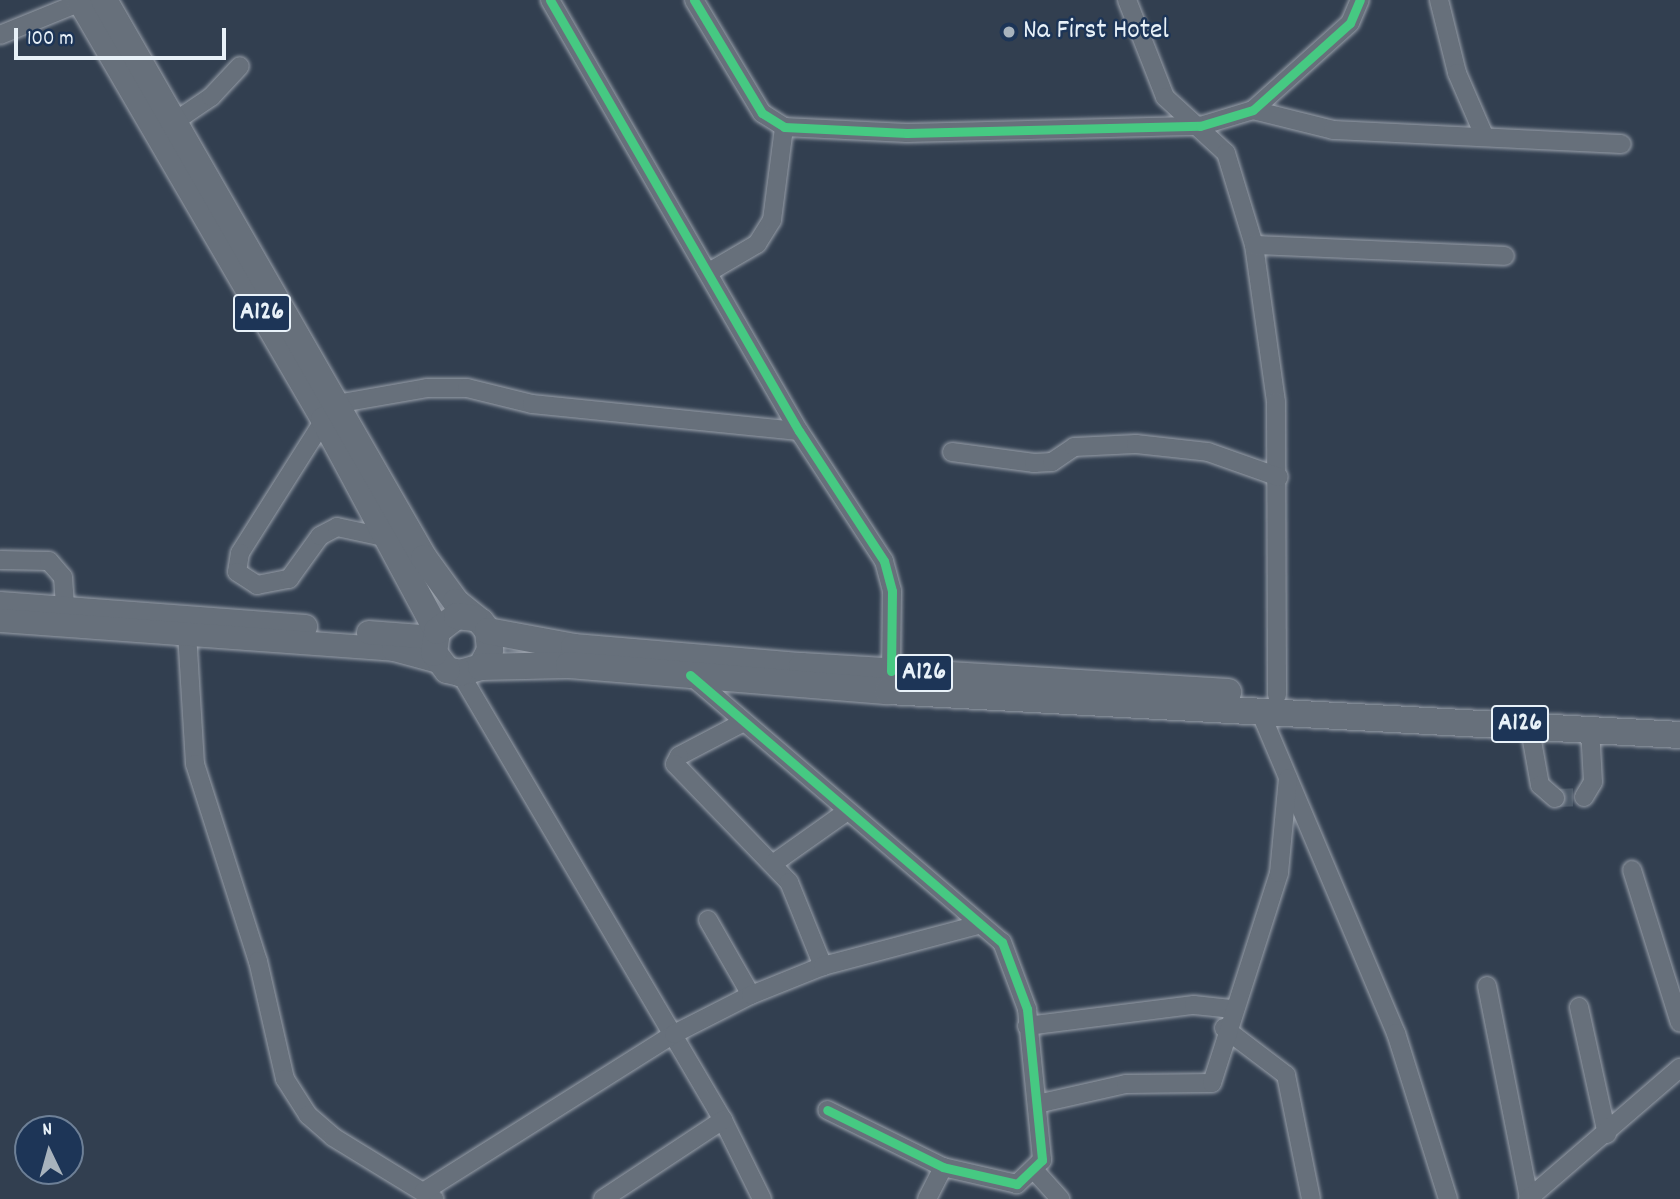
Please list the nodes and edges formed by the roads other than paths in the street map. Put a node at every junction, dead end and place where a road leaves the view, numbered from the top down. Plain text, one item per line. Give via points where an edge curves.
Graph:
1 (550, 0) edge
2 (694, 0) edge
3 (1127, 0) edge
4 (1360, 0) edge
5 (1439, 0) edge
6 (88, 1) edge
7 (0, 35) edge
8 (240, 66) dead end
9 (1253, 110) junction
10 (174, 122) junction
11 (1200, 126) junction
12 (784, 127) junction
13 (1483, 133) junction
14 (1622, 144) dead end
15 (1254, 245) junction
16 (1505, 256) dead end
17 (709, 272) junction
18 (330, 412) junction
19 (799, 431) junction
20 (952, 452) dead end
21 (1279, 477) junction
22 (388, 538) junction
23 (0, 560) edge
24 (0, 603) edge
25 (65, 606) junction
26 (0, 620) edge
27 (481, 625) junction
28 (187, 633) junction
29 (450, 654) junction
30 (891, 671) junction
31 (690, 675) junction
32 (1268, 702) junction
33 (740, 724) junction
34 (1529, 724) junction
35 (1590, 729) junction
36 (1680, 736) edge
37 (1288, 776) junction
38 (1584, 797) dead end
39 (1555, 798) dead end
40 (846, 812) junction
41 (774, 863) junction
42 (1632, 870) dead end
43 (708, 920) dead end
44 (978, 925) junction
45 (823, 966) junction
46 (1487, 986) dead end
47 (751, 995) junction
48 (1579, 1007) dead end
49 (1231, 1009) junction
50 (1680, 1023) edge
51 (1027, 1026) junction
52 (1224, 1028) junction
53 (674, 1034) junction
54 (1680, 1068) edge
55 (1037, 1104) junction
56 (827, 1110) dead end
57 (723, 1120) junction
58 (1607, 1134) junction
59 (943, 1167) junction
60 (1035, 1171) junction
61 (428, 1195) edge
62 (1528, 1198) edge
63 (603, 1199) edge
64 (762, 1199) edge
65 (927, 1199) edge
66 (1060, 1199) edge
67 (1311, 1199) edge
68 (1448, 1199) edge

1 - 17 street
2 - 12 street via 762,113
3 - 11 street via 1165,97
4 - 9 street via 1350,23
5 - 13 street via 1457,73
6 - 7 street
6 - 10 highway, A126
6 - 18 highway, A126
8 - 10 street via 211,97
9 - 11 street
9 - 13 street via 1333,130
10 - 18 highway, A126
11 - 12 street via 907,133
11 - 15 street via 1226,153
12 - 17 street via 772,220 757,244
13 - 14 street
15 - 16 street
15 - 21 street
17 - 19 street
18 - 19 street via 427,388 467,388 532,404
18 - 22 highway, A126
18 - 22 street via 240,553 237,572 257,585 289,579 320,536 337,527
18 - 27 highway, A126 via 428,566
19 - 30 street via 884,561 892,591
20 - 21 street via 1034,463 1052,461 1074,447 1136,444 1208,452
21 - 32 street
22 - 29 highway, A126
23 - 25 street via 49,561 63,577
24 - 25 main road
25 - 29 main road
26 - 28 main road
27 - 29 highway, A126 via 457,616
27 - 29 highway via 490,650
27 - 30 highway, A126 via 574,647
28 - 29 main road
28 - 61 street via 195,764 258,961 285,1079 308,1115 333,1137
29 - 31 highway, A126
29 - 53 street
30 - 32 highway, A126
31 - 32 highway, A126
31 - 33 street
32 - 34 highway, A126
32 - 37 street
33 - 40 street
33 - 41 street via 679,756 675,764
34 - 35 highway, A126
34 - 39 street via 1540,785
35 - 36 highway, A126
35 - 38 street via 1593,782
37 - 49 street via 1279,873
37 - 68 street via 1396,1032
40 - 41 street
40 - 44 street
41 - 45 street via 798,896
42 - 50 street
43 - 47 street
44 - 45 street
44 - 51 street via 1002,942 1011,958
45 - 47 street
46 - 62 street
47 - 53 street
48 - 58 street
49 - 51 street via 1194,1005
49 - 52 street
51 - 55 street
52 - 55 street via 1212,1083 1126,1084
52 - 67 street via 1286,1075
53 - 57 street
53 - 61 street
54 - 58 street
55 - 60 street via 1042,1160
56 - 59 street
57 - 63 street
57 - 64 street
58 - 62 street
59 - 60 street via 1017,1184
59 - 65 street
60 - 66 street

